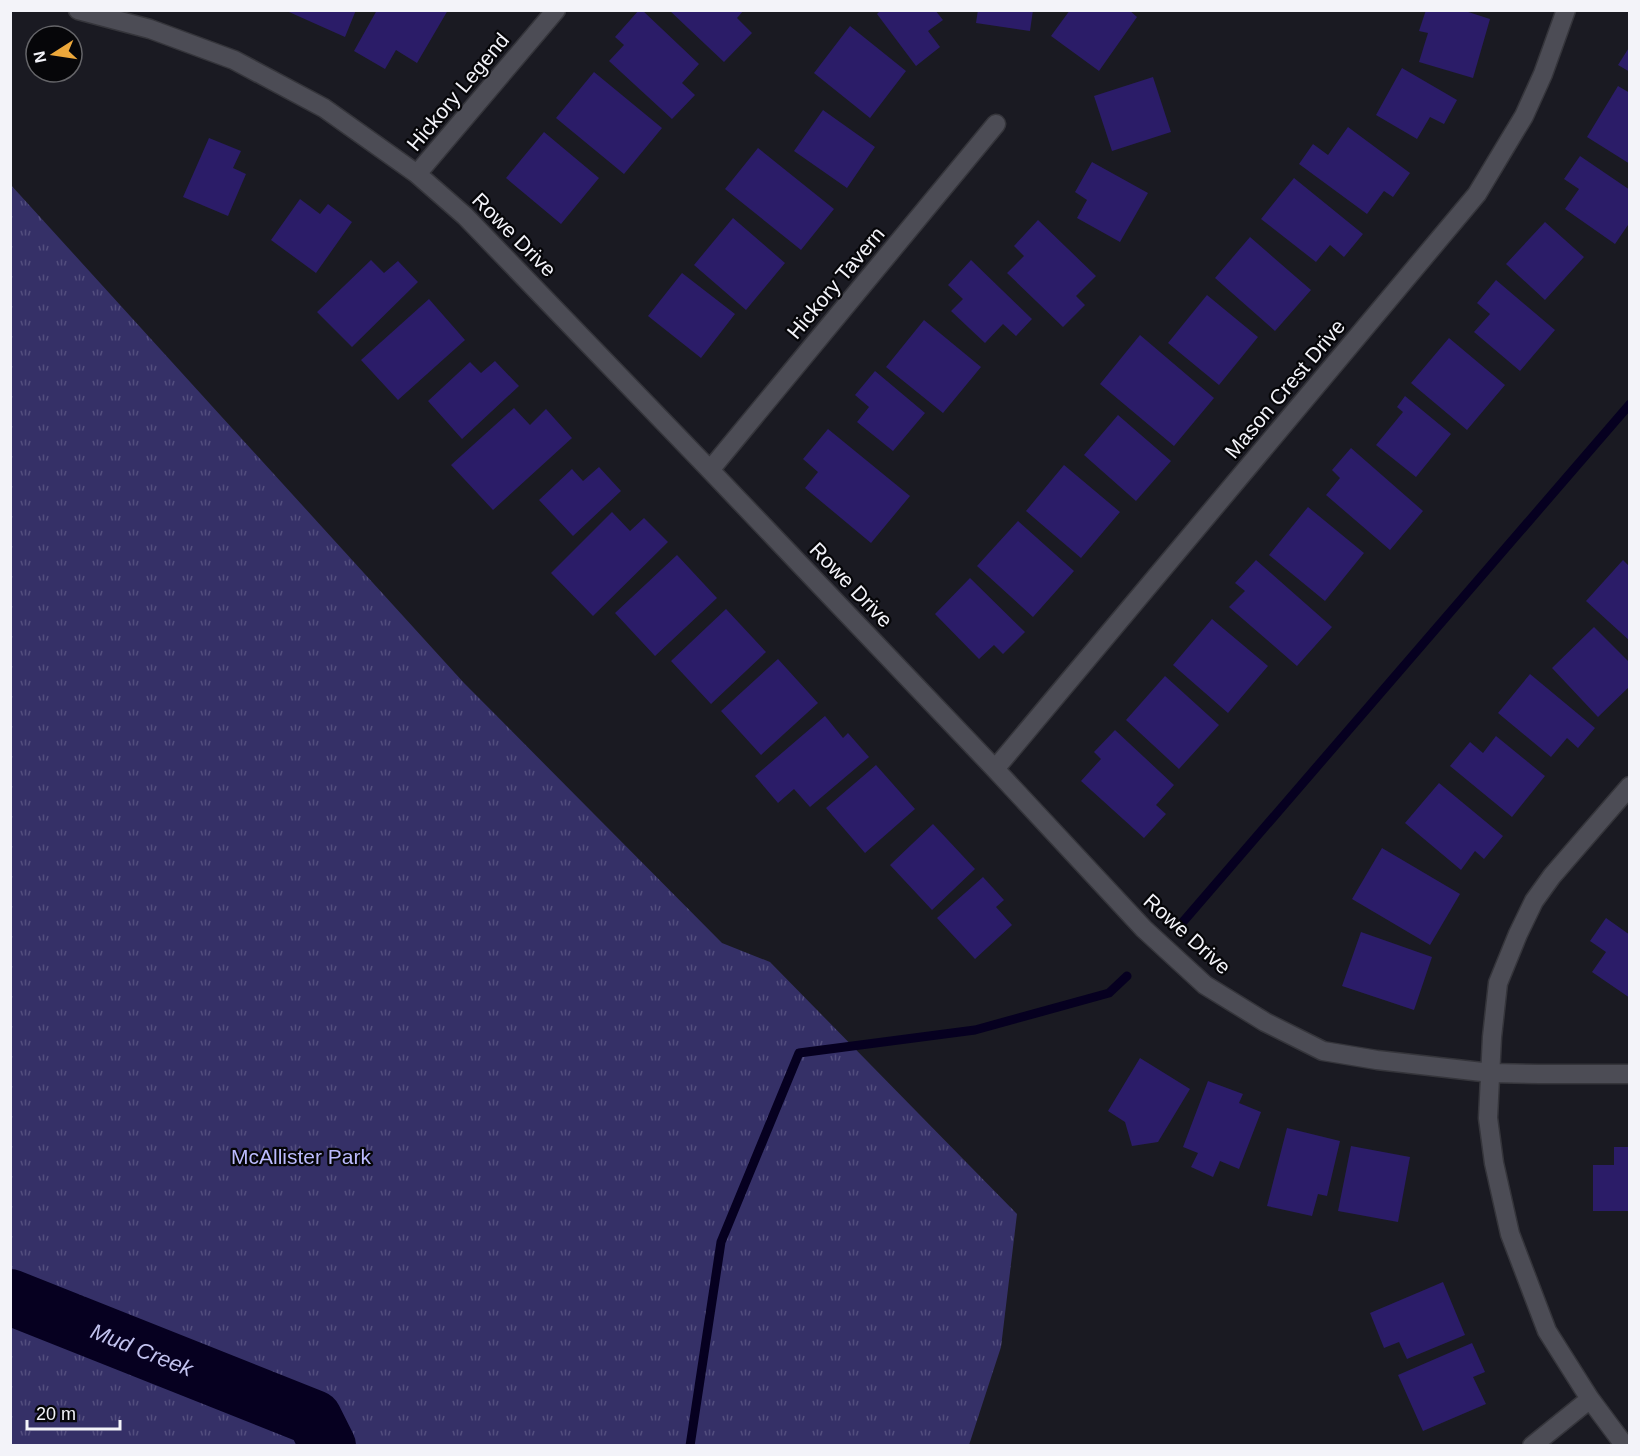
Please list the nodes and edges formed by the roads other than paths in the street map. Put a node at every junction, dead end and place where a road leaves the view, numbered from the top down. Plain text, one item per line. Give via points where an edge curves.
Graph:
1 (78, 10) edge
2 (556, 10) edge
3 (1566, 10) edge
4 (996, 124) dead end
5 (417, 174) junction
6 (710, 470) junction
7 (995, 769) junction
8 (1629, 786) edge
9 (1491, 1072) junction
10 (1629, 1074) edge
11 (1590, 1399) junction
12 (1532, 1446) edge
13 (1625, 1446) edge

1 - 5 street, Rowe Drive via 150,29 234,60 324,108
2 - 5 street, Hickory Legend
3 - 7 street, Mason Crest Drive via 1524,116 1477,194
4 - 6 street, Hickory Tavern
5 - 6 street, Rowe Drive via 465,216
6 - 7 street, Rowe Drive
7 - 9 street, Rowe Drive via 1144,929 1205,985 1265,1022 1323,1051
8 - 9 street via 1552,876 1518,934 1498,983
9 - 10 street, Rowe Drive
9 - 11 street via 1488,1118 1510,1234 1547,1331
11 - 12 street
11 - 13 street

